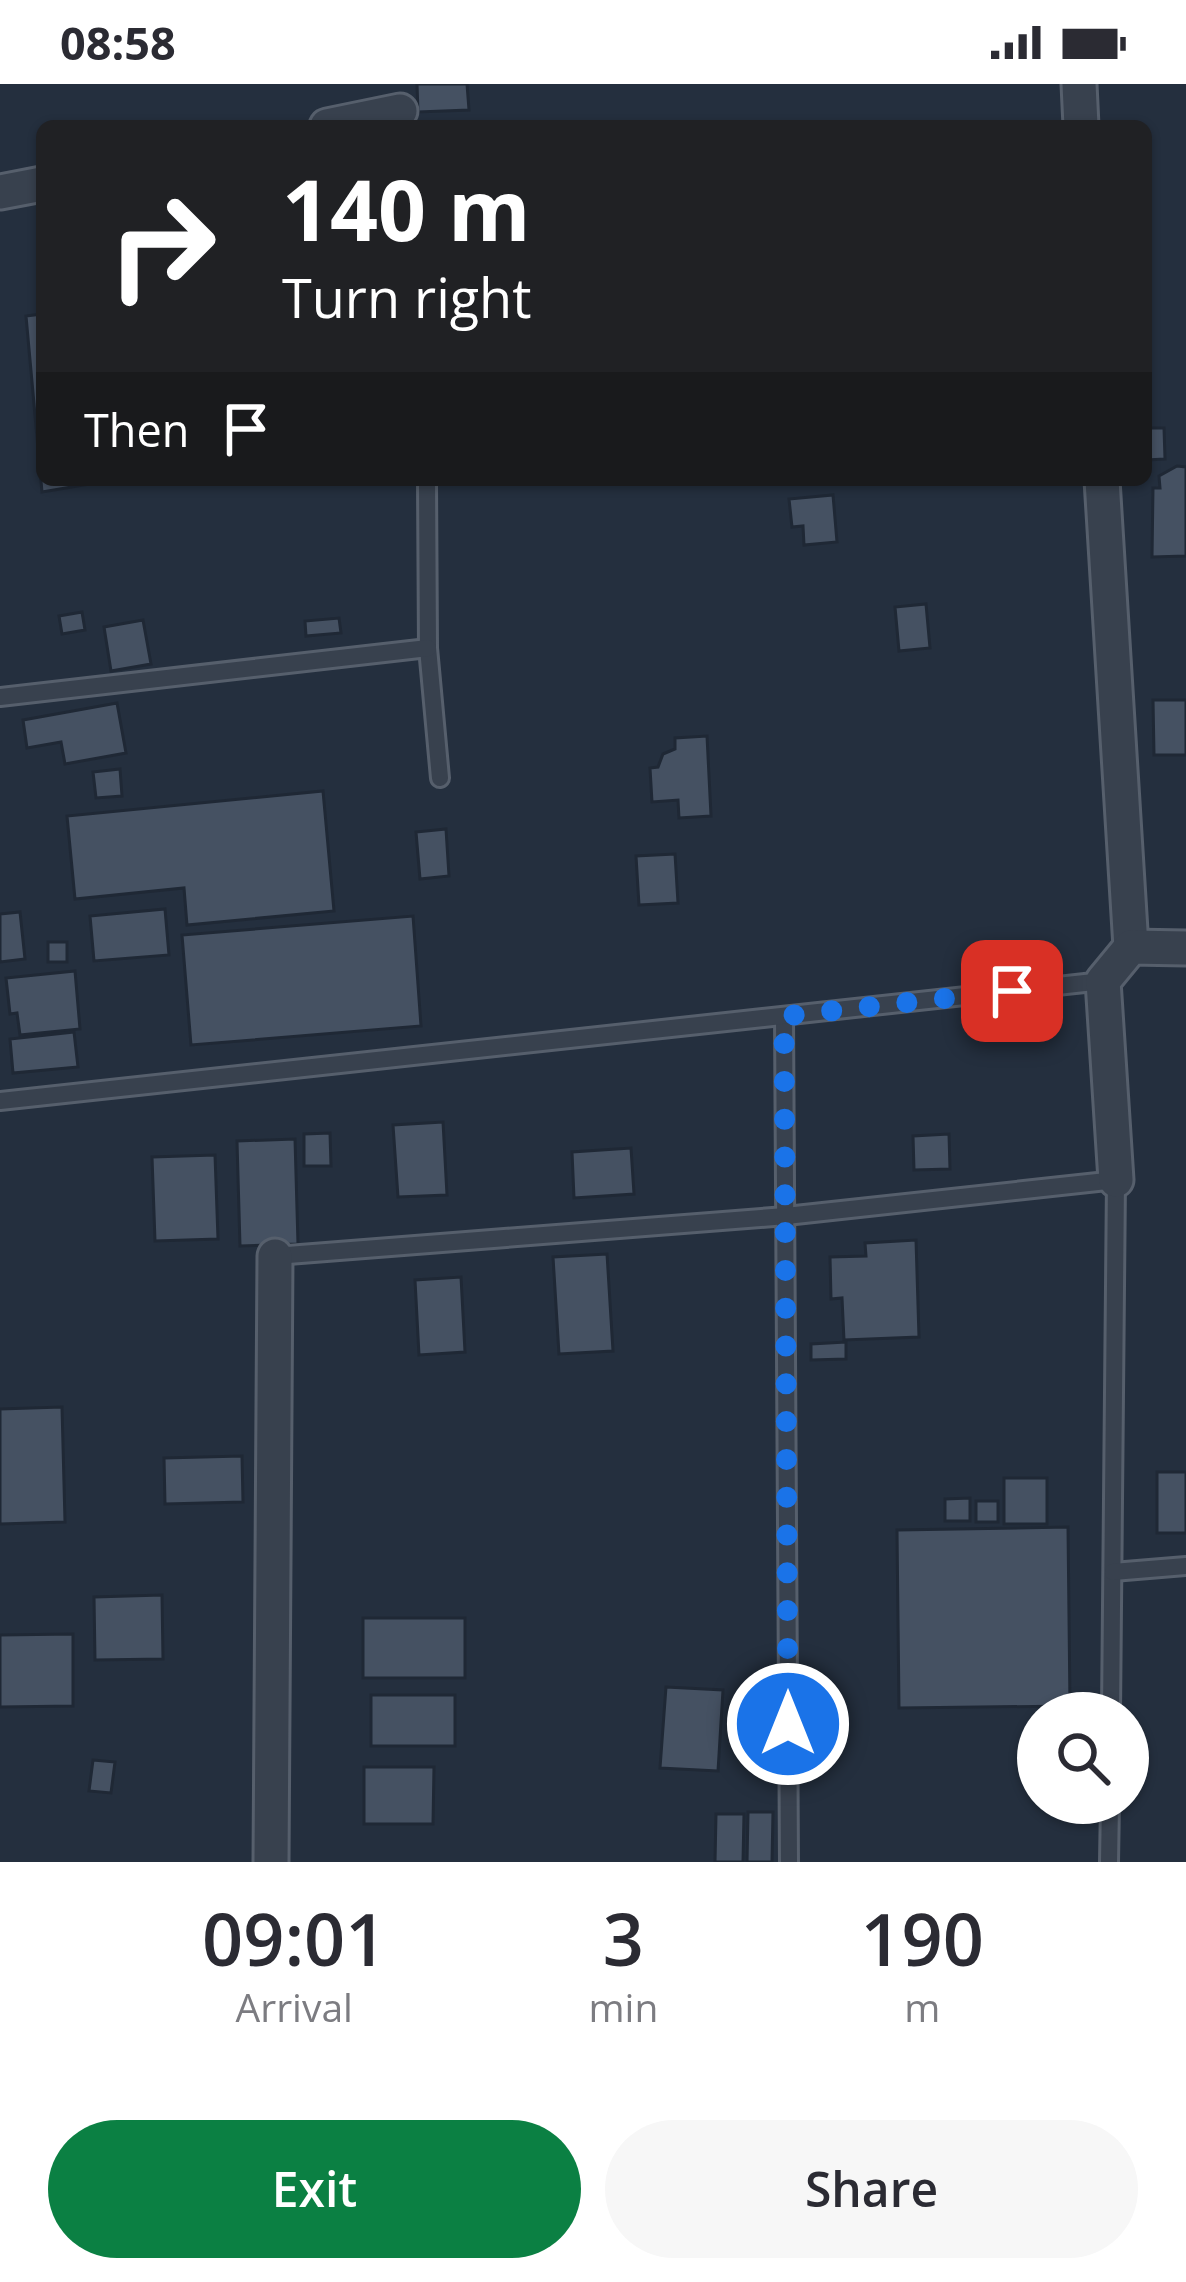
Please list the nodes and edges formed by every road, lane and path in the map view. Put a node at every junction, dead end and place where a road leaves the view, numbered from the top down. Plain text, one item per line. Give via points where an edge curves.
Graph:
1 (1078, 84) edge
2 (399, 107) edge
3 (349, 120) edge
4 (1081, 120) edge
5 (36, 185) edge
6 (0, 192) edge
7 (427, 486) edge
8 (1102, 486) edge
9 (428, 648) junction
10 (0, 697) edge
11 (440, 778) dead end
12 (1131, 946) junction
13 (1186, 949) edge
14 (1102, 981) junction
15 (784, 1016) junction
16 (0, 1101) edge
17 (1116, 1180) junction
18 (786, 1216) junction
19 (275, 1256) joint
20 (1186, 1565) edge
21 (1113, 1572) junction
22 (1111, 1692) edge
23 (1110, 1824) edge
24 (272, 1862) edge
25 (789, 1862) edge
26 (1109, 1862) edge

1 - 4 street
2 - 3 street
5 - 6 street
7 - 9 lane
8 - 12 street
9 - 10 lane
9 - 11 lane
12 - 13 street
12 - 14 street
14 - 15 lane
14 - 17 street
15 - 16 lane
15 - 18 lane
17 - 18 lane
17 - 21 lane
18 - 19 lane
18 - 25 lane
19 - 24 street
20 - 21 lane
21 - 22 lane
23 - 26 lane

